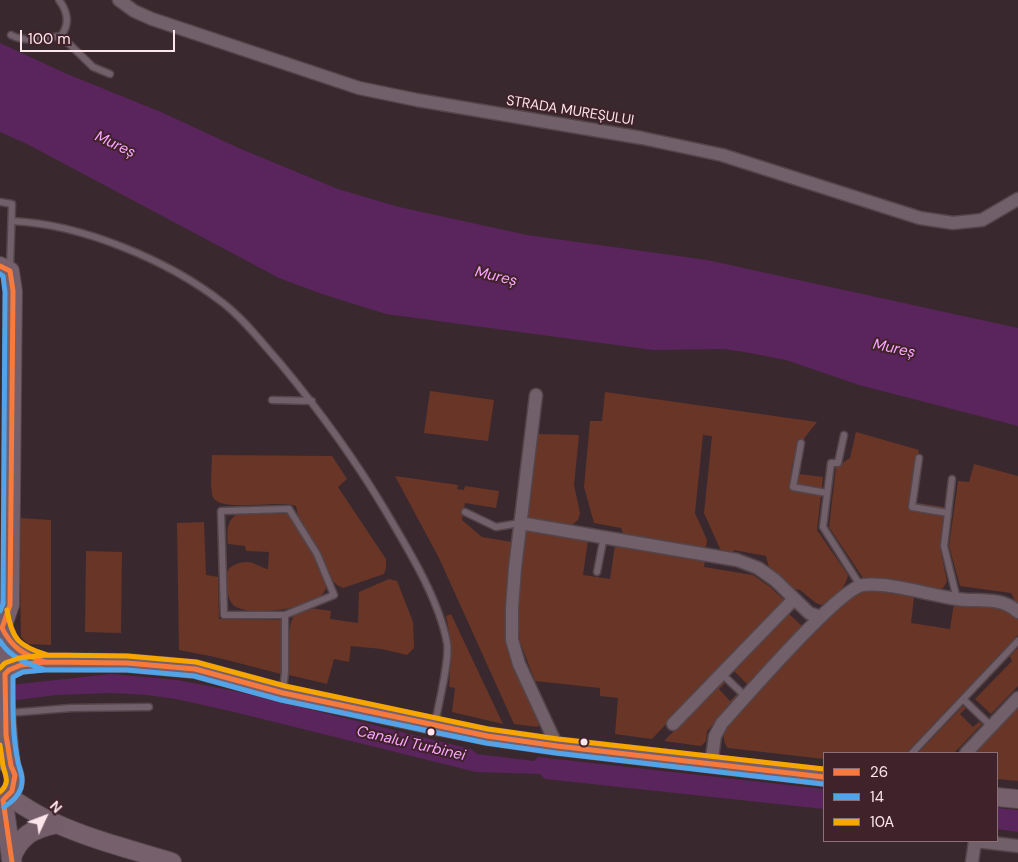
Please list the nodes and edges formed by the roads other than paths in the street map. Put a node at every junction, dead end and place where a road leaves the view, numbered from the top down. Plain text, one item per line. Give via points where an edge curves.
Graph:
1 (59, 0) edge
2 (119, 0) edge
3 (11, 35) dead end
4 (61, 36) junction
5 (110, 74) dead end
6 (1018, 199) edge
7 (0, 202) edge
8 (12, 221) junction
9 (5, 269) edge
10 (536, 395) dead end
11 (272, 400) dead end
12 (312, 401) junction
13 (844, 436) dead end
14 (801, 444) dead end
15 (919, 458) dead end
16 (952, 479) dead end
17 (827, 493) junction
18 (465, 512) dead end
19 (948, 513) junction
20 (520, 523) junction
21 (604, 536) junction
22 (597, 572) dead end
23 (860, 585) junction
24 (794, 599) junction
25 (957, 599) junction
26 (1018, 612) edge
27 (285, 615) junction
28 (820, 617) junction
29 (1, 619) edge
30 (1018, 641) edge
31 (45, 662) junction
32 (722, 674) junction
33 (5, 676) junction
34 (283, 693) junction
35 (746, 696) junction
36 (1018, 698) edge
37 (963, 699) junction
38 (149, 707) dead end
39 (6, 711) junction
40 (673, 724) dead end
41 (435, 726) junction
42 (991, 726) junction
43 (557, 746) junction
44 (913, 752) edge
45 (967, 752) edge
46 (5, 762) edge
47 (711, 764) junction
48 (823, 777) edge
49 (6, 795) edge
50 (998, 796) edge
51 (1018, 799) edge
52 (55, 824) junction
53 (4, 827) edge
54 (975, 842) edge
55 (984, 842) edge
56 (1018, 846) edge
57 (12, 860) edge
58 (172, 862) edge
59 (972, 862) edge

1 - 4 lane via 67,19 67,28
2 - 6 street, STRADA MUREȘULUI via 152,19 353,87 726,156 920,218 953,223 982,220
3 - 4 lane via 41,39
4 - 5 lane via 93,67
7 - 8 lane via 12,204
8 - 9 lane
8 - 12 lane via 36,222 92,236 163,264 191,280 224,304 258,337
9 - 29 street via 13,291 10,604
10 - 20 street
11 - 12 lane
12 - 41 lane via 379,499 442,620 447,646
13 - 17 lane via 838,463 831,463
14 - 17 lane via 793,487
15 - 19 lane via 912,507
16 - 19 lane
17 - 23 lane via 823,527
18 - 20 lane via 496,527
19 - 25 lane via 944,546
20 - 21 street
20 - 43 street via 512,640 519,664
21 - 22 lane
21 - 24 street via 737,560 758,568
23 - 25 street via 876,584
23 - 28 street
24 - 28 street via 808,613
24 - 32 street
25 - 26 street via 999,601
27 - 27 lane via 334,595 317,554 297,520 289,509 221,511 224,615
27 - 34 lane
28 - 35 street
29 - 31 street via 17,652
29 - 33 main road
30 - 37 lane
31 - 33 street via 21,665 9,670
31 - 34 street via 127,663 195,670
32 - 35 lane
32 - 40 street
33 - 39 main road
34 - 41 street
35 - 47 street via 715,736
36 - 42 street
37 - 42 lane
37 - 44 lane
38 - 39 lane
39 - 46 main road
41 - 43 street
42 - 45 street
43 - 47 street
46 - 49 main road via 15,775
47 - 48 street
49 - 52 street
49 - 53 main road
50 - 51 street
52 - 57 main road via 39,827 27,834 17,844
52 - 58 street
53 - 57 main road
54 - 59 street
55 - 56 street

